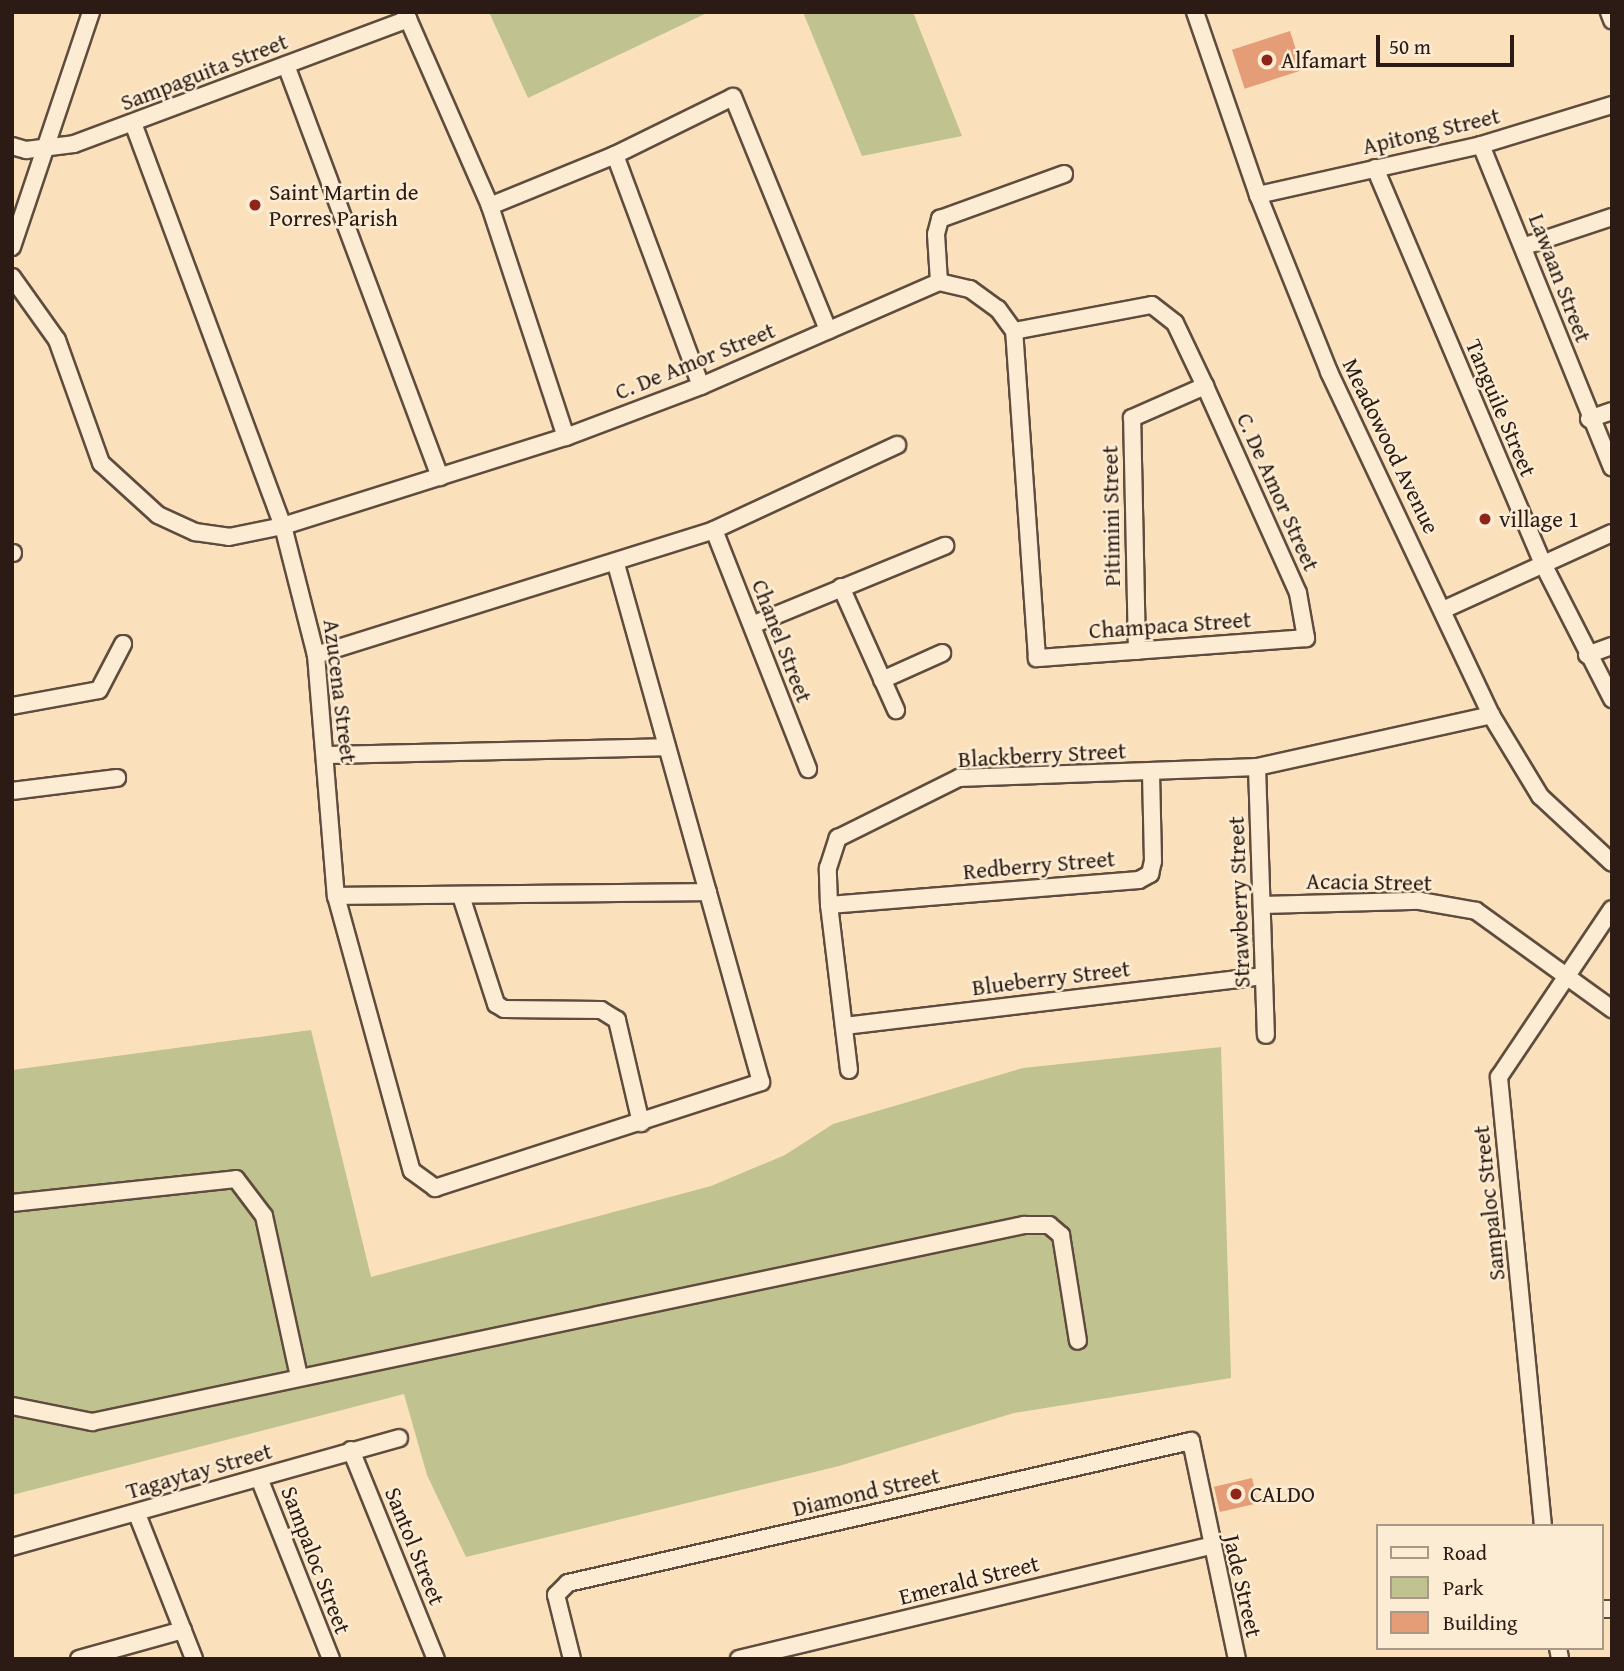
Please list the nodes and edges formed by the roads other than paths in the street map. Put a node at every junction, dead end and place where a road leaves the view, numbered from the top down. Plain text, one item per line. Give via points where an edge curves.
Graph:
1 (91, 12) edge
2 (1195, 12) edge
3 (1609, 12) edge
4 (406, 15) edge
5 (1612, 20) edge
6 (286, 65) junction
7 (1612, 105) edge
8 (133, 123) junction
9 (1481, 145) junction
10 (12, 146) edge
11 (47, 148) junction
12 (615, 155) junction
13 (1375, 168) junction
14 (1064, 174) dead end
15 (1258, 195) junction
16 (490, 206) junction
17 (1612, 216) edge
18 (1525, 246) junction
19 (12, 247) edge
20 (12, 277) edge
21 (939, 282) junction
22 (828, 330) junction
23 (1014, 331) junction
24 (701, 386) junction
25 (1205, 386) junction
26 (1612, 411) edge
27 (1589, 419) junction
28 (566, 437) junction
29 (897, 446) dead end
30 (1612, 467) edge
31 (440, 477) junction
32 (283, 526) junction
33 (714, 530) junction
34 (1612, 533) edge
35 (945, 546) dead end
36 (615, 564) junction
37 (1543, 564) junction
38 (841, 587) junction
39 (1445, 609) junction
40 (752, 625) junction
41 (1306, 638) joint
42 (123, 644) dead end
43 (1612, 646) edge
44 (1137, 651) junction
45 (943, 653) dead end
46 (316, 655) junction
47 (1587, 655) junction
48 (882, 680) junction
49 (1612, 699) edge
50 (12, 706) edge
51 (896, 710) dead end
52 (1491, 715) junction
53 (667, 747) junction
54 (326, 755) junction
55 (1257, 767) junction
56 (808, 769) dead end
57 (1150, 773) junction
58 (117, 778) dead end
59 (12, 791) edge
60 (1612, 863) edge
61 (708, 892) junction
62 (336, 896) junction
63 (461, 896) junction
64 (829, 905) junction
65 (1262, 905) junction
66 (1612, 909) edge
67 (1568, 974) junction
68 (1264, 976) junction
69 (1612, 1009) edge
70 (844, 1026) junction
71 (1266, 1035) dead end
72 (849, 1070) dead end
73 (640, 1123) junction
74 (12, 1203) edge
75 (1079, 1341) dead end
76 (299, 1376) junction
77 (12, 1406) edge
78 (399, 1438) dead end
79 (1191, 1441) joint
80 (351, 1450) junction
81 (259, 1478) junction
82 (137, 1514) junction
83 (1543, 1524) edge
84 (1209, 1546) junction
85 (12, 1547) edge
86 (183, 1630) junction
87 (79, 1659) edge
88 (194, 1659) edge
89 (331, 1659) edge
90 (436, 1659) edge
91 (572, 1659) edge
92 (740, 1659) edge
93 (1237, 1659) edge

1 - 11 street
2 - 15 street, Meadowood Avenue
3 - 5 street
4 - 6 street, Sampaguita Street
4 - 16 street
6 - 8 street, Sampaguita Street
6 - 31 street
7 - 9 street, Apitong Street
8 - 11 street, Sampaguita Street
8 - 32 street, Azucena Street
9 - 13 street, Apitong Street
9 - 18 street, Lawaan Street
10 - 11 street, Sampaguita Street
11 - 19 street
12 - 16 street
12 - 22 street via 733,97
12 - 24 street
13 - 15 street, Apitong Street
13 - 37 street, Tanguile Street
14 - 21 street via 940,219 936,234
15 - 39 street, Meadowood Avenue via 1329,372
16 - 28 street
17 - 18 street
18 - 27 street, Lawaan Street
20 - 32 street, C. De Amor Street via 57,340 101,463 158,515 195,532 229,537
21 - 22 street, C. De Amor Street
21 - 23 street via 970,289 998,309
22 - 24 street, C. De Amor Street
23 - 25 street, C. De Amor Street via 1152,305 1175,323
23 - 44 street, Champaca Street via 1037,658
24 - 28 street, C. De Amor Street
25 - 41 street, C. De Amor Street via 1298,593
25 - 44 street, Pitimini Street via 1132,418
26 - 27 street
27 - 30 street, Lawaan Street
28 - 31 street, C. De Amor Street
29 - 33 street
31 - 32 street, C. De Amor Street
32 - 46 street, Azucena Street
33 - 36 street
33 - 40 street, Chanel Street
34 - 37 street
35 - 38 street
36 - 46 street
36 - 53 street
37 - 39 street
37 - 47 street, Tanguile Street
38 - 40 street
38 - 48 street
39 - 52 street, Meadowood Avenue
40 - 56 street, Chanel Street
41 - 44 street, Champaca Street
42 - 50 street via 99,690
43 - 47 street
45 - 48 street
46 - 54 street, Azucena Street
47 - 49 street, Tanguile Street
48 - 51 street
52 - 55 street, Blackberry Street
52 - 60 street, Meadowood Avenue via 1540,796
53 - 54 street
53 - 61 street
54 - 62 street, Azucena Street
55 - 57 street, Blackberry Street
55 - 65 street, Strawberry Street
57 - 64 street, Blackberry Street via 959,778 838,838 828,868
57 - 64 street, Redberry Street via 1153,861 1150,874 1139,880
58 - 59 street
61 - 63 street
61 - 73 street via 761,1082
62 - 63 street
62 - 73 street, Azucena Street via 412,1171 435,1188
63 - 73 street via 496,1004 504,1009 601,1010 617,1020
64 - 70 street, Blackberry Street
65 - 67 street, Acacia Street via 1408,901 1476,911
65 - 68 street, Strawberry Street
66 - 67 street, Sampaloc Street
67 - 69 street, Acacia Street
67 - 83 street, Sampaloc Street via 1499,1077
68 - 70 street, Blueberry Street
68 - 71 street, Strawberry Street
70 - 72 street, Blackberry Street
74 - 76 street via 236,1180 264,1216
75 - 76 street via 1061,1235 1049,1225 1024,1224
76 - 77 street via 92,1422
78 - 80 street, Tagaytay Street
79 - 84 street, Jade Street
79 - 91 street, Diamond Street via 568,1583 556,1595
80 - 81 street, Tagaytay Street
80 - 90 street, Santol Street
81 - 82 street, Tagaytay Street
81 - 89 street, Sampaloc Street
82 - 85 street, Tagaytay Street
82 - 86 street
84 - 92 street, Emerald Street
84 - 93 street, Jade Street
86 - 87 street
86 - 88 street

